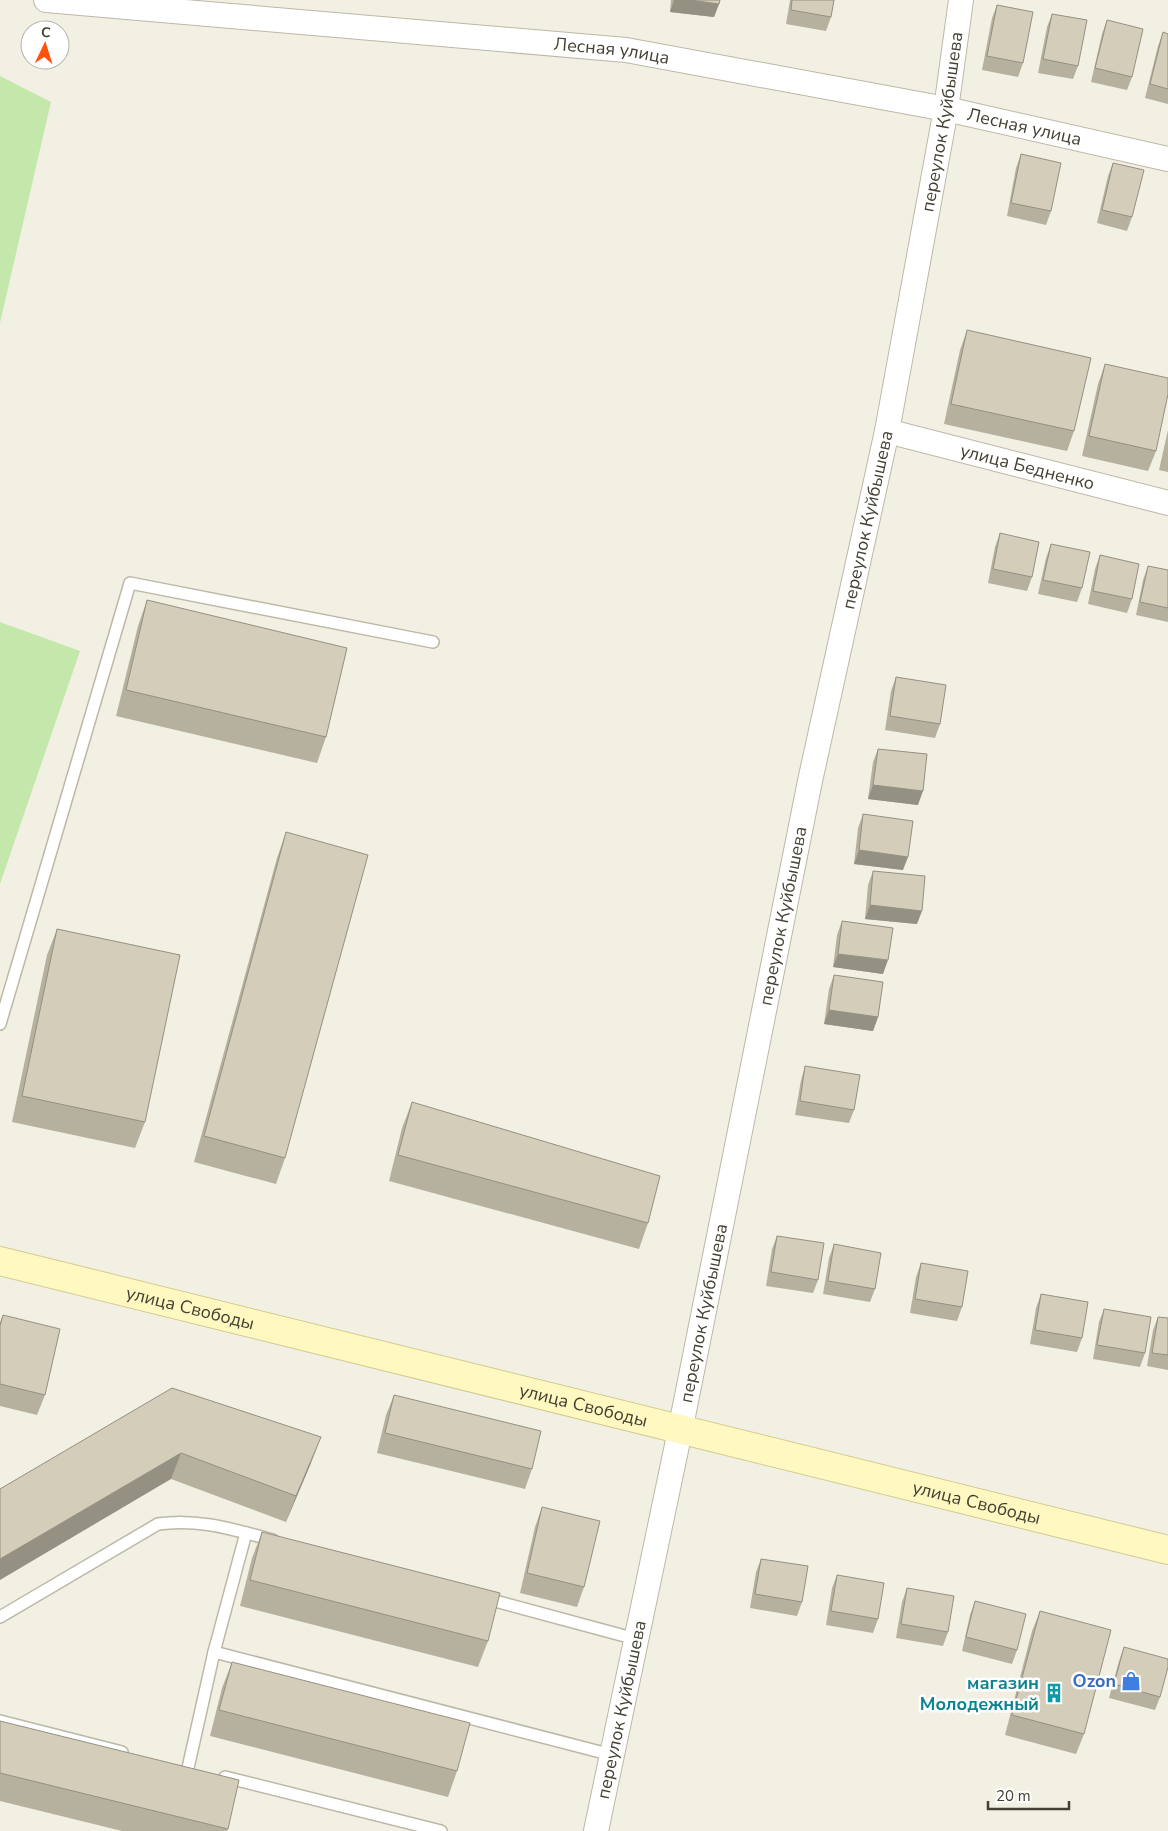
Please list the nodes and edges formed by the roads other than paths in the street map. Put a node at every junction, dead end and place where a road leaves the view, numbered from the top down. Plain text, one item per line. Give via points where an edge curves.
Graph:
1 (46, 0) edge
2 (960, 0) edge
3 (946, 109) junction
4 (1168, 159) edge
5 (887, 430) junction
6 (1168, 503) edge
7 (433, 642) dead end
8 (0, 1024) edge
9 (0, 1261) edge
10 (680, 1431) junction
11 (246, 1533) junction
12 (284, 1543) edge
13 (1168, 1550) edge
14 (474, 1595) edge
15 (0, 1616) edge
16 (636, 1639) junction
17 (214, 1652) junction
18 (0, 1721) edge
19 (132, 1754) edge
20 (612, 1754) junction
21 (188, 1768) edge
22 (216, 1775) edge
23 (441, 1831) edge
24 (596, 1831) edge

1 - 3 street, Лесная улица via 626,50
2 - 3 street, переулок Куйбышева
3 - 4 street, Лесная улица
3 - 5 street, переулок Куйбышева
5 - 6 street, улица Бедненко
5 - 10 street, переулок Куйбышева via 810,781
7 - 8 lane via 130,583
9 - 10 main road, улица Свободы
10 - 13 main road, улица Свободы
10 - 16 street, переулок Куйбышева
11 - 12 lane
11 - 15 lane via 202,1523 179,1521 158,1524
11 - 17 lane
14 - 16 lane
16 - 20 street, переулок Куйбышева
17 - 20 lane
17 - 21 lane
18 - 19 lane
20 - 24 street, переулок Куйбышева
22 - 23 lane

